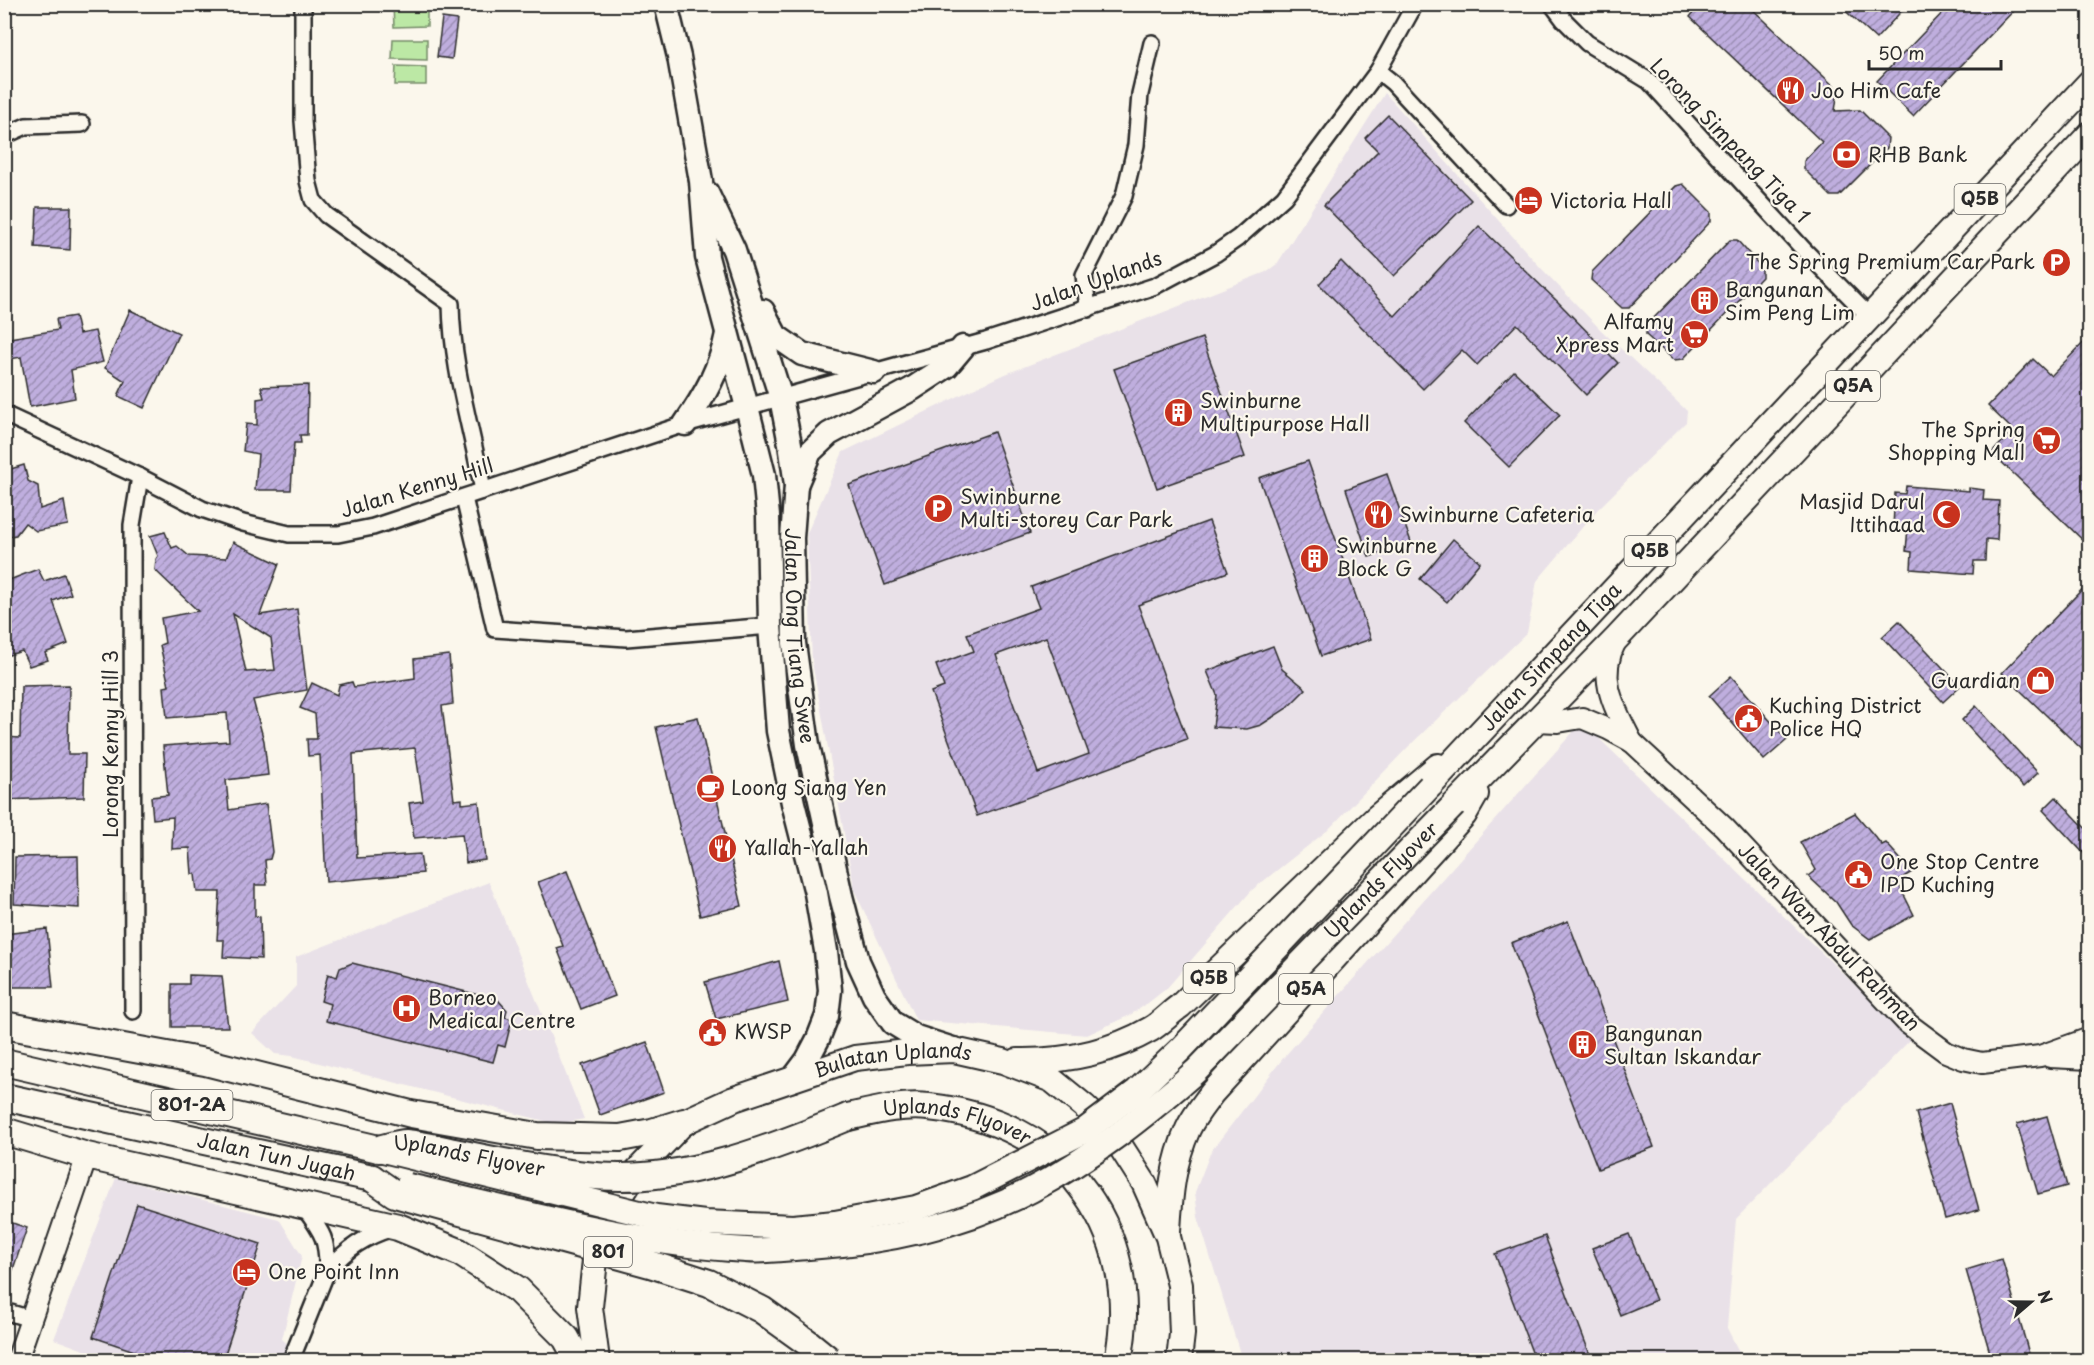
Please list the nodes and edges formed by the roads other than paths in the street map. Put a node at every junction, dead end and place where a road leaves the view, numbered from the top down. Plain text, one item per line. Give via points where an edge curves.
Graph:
1 (303, 4) edge
2 (666, 4) edge
3 (1415, 4) edge
4 (1552, 4) edge
5 (1152, 43) dead end
6 (1378, 71) junction
7 (2090, 82) edge
8 (82, 123) dead end
9 (2090, 134) edge
10 (4, 136) edge
11 (701, 181) junction
12 (1506, 205) dead end
13 (734, 250) junction
14 (1088, 309) junction
15 (1870, 316) junction
16 (727, 333) junction
17 (963, 348) junction
18 (874, 372) junction
19 (781, 398) junction
20 (747, 407) junction
21 (4, 414) edge
22 (685, 424) junction
23 (140, 477) junction
24 (796, 485) junction
25 (483, 491) junction
26 (464, 498) junction
27 (770, 626) junction
28 (1617, 638) junction
29 (1536, 721) junction
30 (1632, 742) junction
31 (1470, 743) junction
32 (1494, 764) junction
33 (1430, 786) joint
34 (1454, 805) joint
35 (133, 1011) dead end
36 (4, 1025) edge
37 (2090, 1038) edge
38 (954, 1050) junction
39 (2040, 1056) junction
40 (2090, 1059) edge
41 (1003, 1060) junction
42 (4, 1062) edge
43 (792, 1080) junction
44 (4, 1097) edge
45 (684, 1122) junction
46 (4, 1131) edge
47 (379, 1149) junction
48 (87, 1156) junction
49 (372, 1178) junction
50 (303, 1206) junction
51 (398, 1227) junction
52 (1168, 1237) junction
53 (327, 1271) junction
54 (4, 1311) edge
55 (31, 1319) junction
56 (1120, 1348) edge
57 (17, 1360) edge
58 (291, 1360) edge
59 (578, 1360) edge
60 (597, 1360) edge
61 (829, 1360) edge
62 (1179, 1360) edge

1 - 25 street via 303,121 313,200 326,215 451,304 452,338 463,403
2 - 11 main road, Jalan Ong Tiang Swee
3 - 6 street, Jalan Uplands
4 - 15 street, Lorong Simpang Tiga 1 via 1587,43 1649,81
5 - 14 street via 1124,196 1084,275
6 - 12 street
6 - 14 street, Jalan Uplands via 1284,197 1238,238 1155,286
7 - 15 main road, Jalan Simpang Tiga / Q5B
8 - 10 street via 26,126
9 - 28 main road, Jalan Simpang Tiga / Q5A
11 - 13 main road, Jalan Ong Tiang Swee
11 - 16 main road, Jalan Ong Tiang Swee via 707,257
13 - 18 main road via 776,336 802,354
13 - 19 main road, Jalan Ong Tiang Swee
14 - 17 street, Jalan Uplands
15 - 31 main road, Jalan Simpang Tiga / Q5B
16 - 20 main road, Jalan Ong Tiang Swee
16 - 22 main road via 714,378
17 - 18 street, Jalan Uplands
17 - 24 main road via 947,366 912,389 829,434 810,452
18 - 19 street, Jalan Uplands
19 - 20 street, Jalan Uplands
19 - 24 main road, Jalan Ong Tiang Swee
20 - 22 street, Jalan Kenny Hill
20 - 27 main road, Jalan Ong Tiang Swee via 766,492
21 - 23 street, Jalan Kenny Hill
22 - 25 street, Jalan Kenny Hill
23 - 26 street, Jalan Kenny Hill via 202,509 243,524 290,534 339,534 374,527
23 - 35 street, Lorong Kenny Hill 3 via 132,525
24 - 38 main road, Jalan Ong Tiang Swee via 792,538 794,643 808,745 858,961 874,996 893,1023
25 - 26 street, Jalan Kenny Hill
26 - 27 street via 495,628 626,638
27 - 43 main road, Jalan Ong Tiang Swee via 778,730 816,893 830,990 827,1016 818,1039
28 - 29 main road, Jalan Simpang Tiga / Q5A
28 - 30 street via 1608,656 1606,675 1611,701
29 - 30 street via 1582,718
29 - 32 main road, Jalan Simpang Tiga / Q5A
30 - 39 street, Jalan Wan Abdul Rahman via 1724,827 1919,1033 1946,1052 1982,1063
31 - 33 main road, Jalan Simpang Tiga / Q5B
31 - 41 main road, Q5B via 1376,818 1152,1029 1084,1056 1049,1062
32 - 34 main road, Jalan Simpang Tiga / Q5A
32 - 52 main road, Q5A via 1464,815 1212,1093 1189,1127 1177,1157 1170,1192
33 - 47 main road, Uplands Flyover, bridge via 1137,1091 1074,1137 972,1188 916,1208 793,1227 705,1224 656,1217
34 - 49 main road, Uplands Flyover, bridge via 1196,1071 1155,1108 1094,1153 1030,1190 971,1215 918,1231 837,1245 748,1251 649,1239
36 - 45 highway via 205,1062 411,1113 537,1136 620,1138
37 - 39 street, Jalan Wan Abdul Rahman
38 - 41 main road, Bulatan Uplands
38 - 43 main road, Bulatan Uplands via 855,1058
39 - 40 street
41 - 52 main road, Bulatan Uplands via 1052,1080 1112,1133 1144,1184
42 - 47 highway, Jalan Tun Jugah / 801-2A
43 - 45 main road, Bulatan Uplands
44 - 49 highway, Jalan Tun Jugah
45 - 60 main road, Bulatan Uplands via 636,1172 611,1212 596,1260 590,1308
46 - 48 highway
47 - 56 highway, Uplands Flyover, bridge via 404,1143 546,1170 620,1177 709,1166 766,1150 848,1117 888,1107 928,1107 993,1121 1022,1134 1060,1161 1101,1215 1112,1240 1124,1302
48 - 50 highway
48 - 55 street
49 - 61 highway, Uplands Flyover / 801, bridge via 395,1194 709,1283 762,1310
50 - 51 highway
50 - 53 street via 321,1231
51 - 53 street via 350,1247
51 - 59 highway via 459,1252 518,1290 566,1338
52 - 62 main road, Bulatan Uplands via 1180,1284
53 - 58 street
54 - 55 street
55 - 57 street

